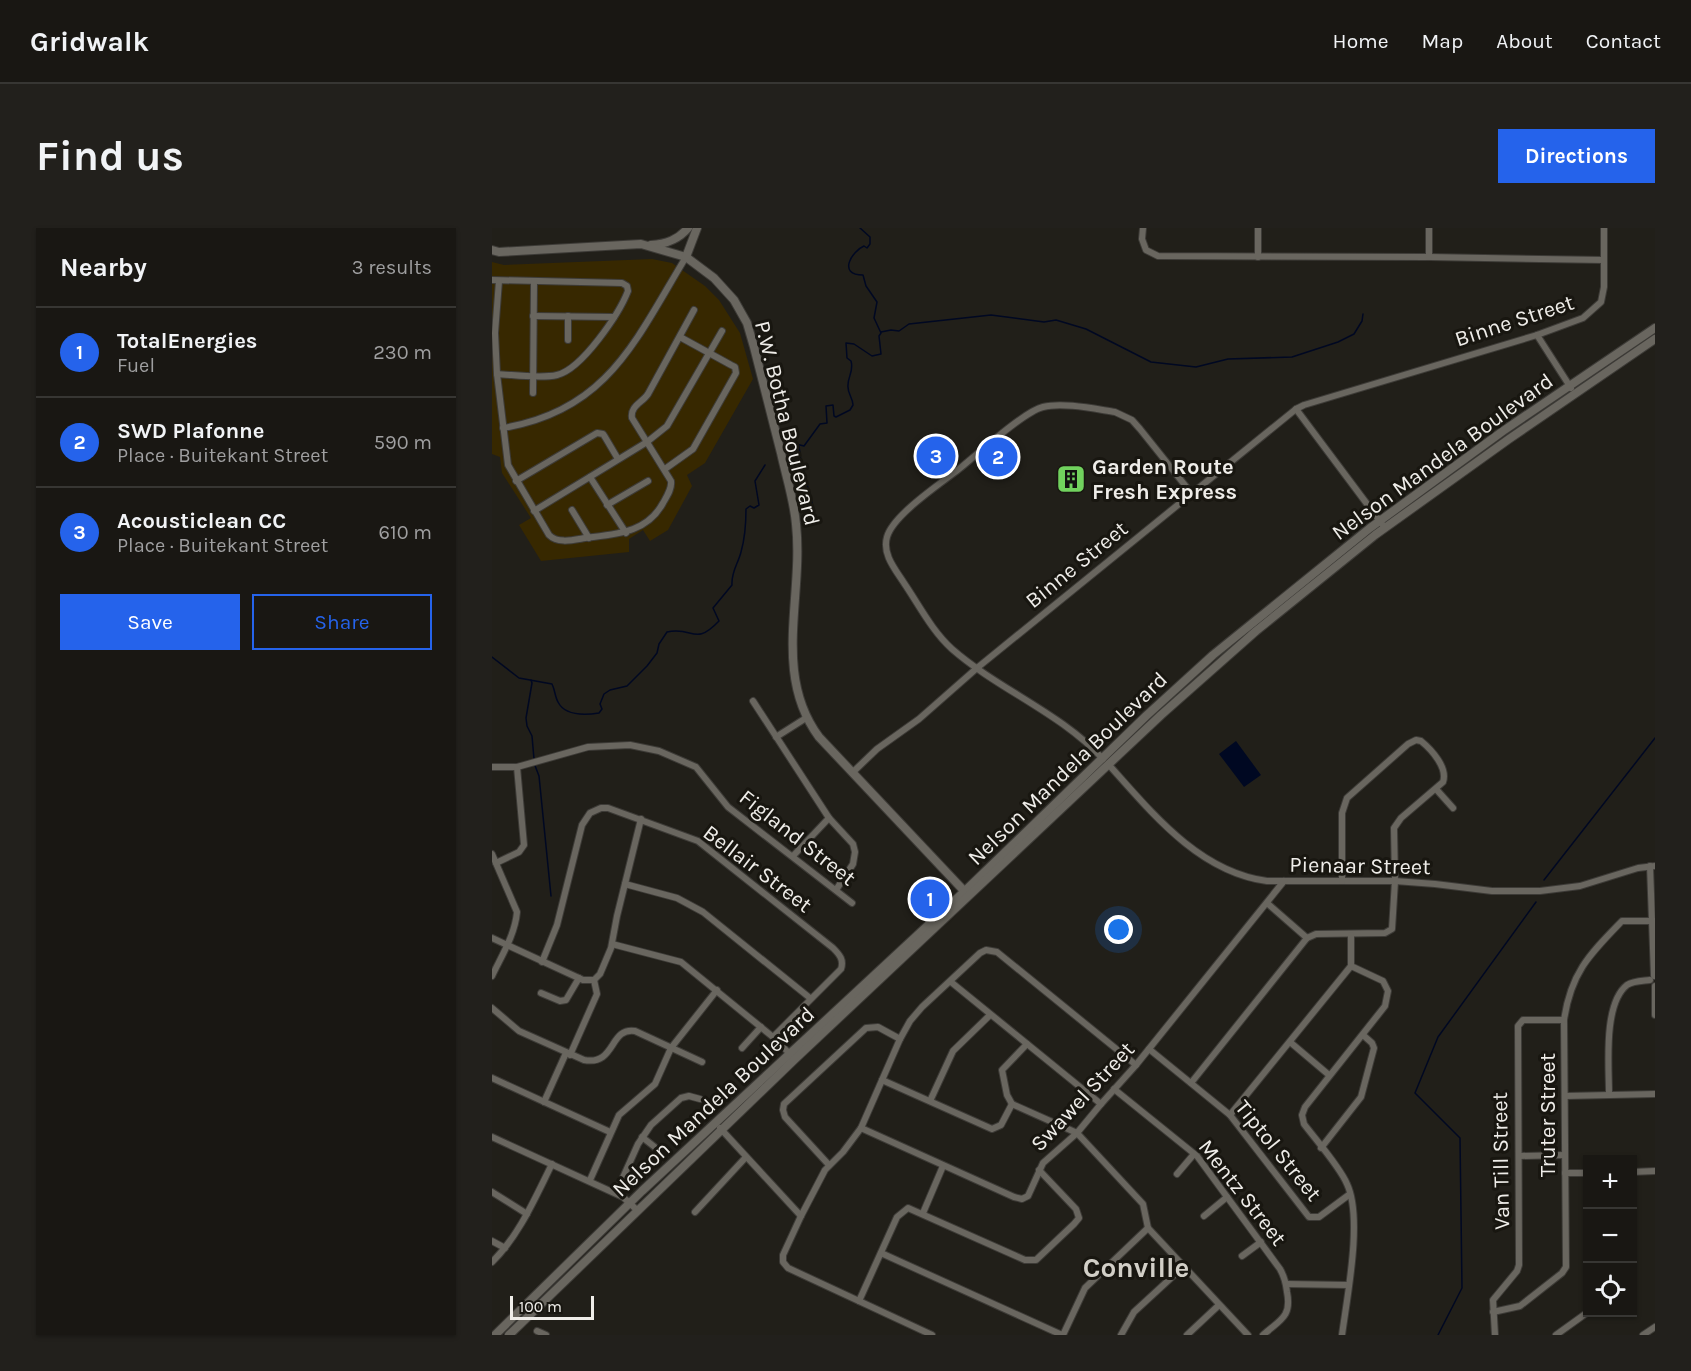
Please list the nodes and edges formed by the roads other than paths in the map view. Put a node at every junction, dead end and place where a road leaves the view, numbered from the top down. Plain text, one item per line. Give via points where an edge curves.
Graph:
1 (688, 228) edge
2 (697, 228) edge
3 (1143, 228) edge
4 (1258, 228) edge
5 (1429, 228) edge
6 (1604, 228) edge
7 (645, 246) junction
8 (492, 250) edge
9 (1429, 256) junction
10 (686, 257) junction
11 (1258, 257) junction
12 (1604, 260) junction
13 (495, 280) edge
14 (534, 282) junction
15 (694, 310) dead end
16 (533, 316) junction
17 (568, 316) junction
18 (614, 317) junction
19 (1655, 328) edge
20 (722, 331) dead end
21 (494, 333) edge
22 (1537, 335) junction
23 (680, 337) junction
24 (1655, 339) edge
25 (568, 340) dead end
26 (709, 353) junction
27 (497, 374) junction
28 (533, 375) junction
29 (1572, 390) junction
30 (533, 393) dead end
31 (1296, 409) junction
32 (503, 428) junction
33 (647, 442) junction
34 (618, 459) junction
35 (664, 469) junction
36 (590, 477) junction
37 (516, 481) junction
38 (648, 481) dead end
39 (1192, 494) junction
40 (608, 504) junction
41 (534, 510) junction
42 (572, 510) dead end
43 (1382, 525) junction
44 (626, 533) junction
45 (589, 538) junction
46 (977, 668) junction
47 (753, 701) dead end
48 (806, 718) junction
49 (776, 737) junction
50 (1106, 762) junction
51 (492, 767) edge
52 (517, 767) junction
53 (852, 773) junction
54 (1436, 789) junction
55 (1453, 808) dead end
56 (830, 818) junction
57 (642, 819) junction
58 (492, 854) edge
59 (793, 856) junction
60 (496, 863) junction
61 (1652, 866) edge
62 (1284, 881) junction
63 (1342, 881) junction
64 (1395, 881) junction
65 (625, 884) junction
66 (836, 890) junction
67 (967, 894) junction
68 (852, 903) dead end
69 (1267, 903) junction
70 (1653, 921) edge
71 (1352, 935) junction
72 (492, 938) edge
73 (1307, 938) junction
74 (612, 944) junction
75 (507, 945) junction
76 (543, 962) junction
77 (1351, 966) junction
78 (492, 976) edge
79 (1653, 977) edge
80 (579, 978) junction
81 (594, 980) junction
82 (951, 982) junction
83 (1655, 986) edge
84 (717, 990) junction
85 (541, 993) dead end
86 (810, 999) junction
87 (492, 1008) edge
88 (990, 1015) junction
89 (1655, 1015) edge
90 (1564, 1020) junction
91 (761, 1026) junction
92 (1364, 1035) junction
93 (773, 1037) junction
94 (900, 1039) junction
95 (1290, 1042) junction
96 (1027, 1044) junction
97 (672, 1048) junction
98 (742, 1048) dead end
99 (1149, 1050) junction
100 (568, 1054) junction
101 (792, 1056) junction
102 (702, 1062) dead end
103 (1136, 1065) junction
104 (1329, 1075) junction
105 (492, 1078) edge
106 (882, 1080) junction
107 (1191, 1083) junction
108 (1114, 1089) junction
109 (1609, 1094) junction
110 (1655, 1094) edge
111 (1565, 1096) junction
112 (700, 1099) dead end
113 (930, 1101) junction
114 (544, 1102) junction
115 (1012, 1104) junction
116 (1101, 1104) junction
117 (1230, 1115) junction
118 (715, 1123) junction
119 (861, 1128) junction
120 (722, 1130) junction
121 (610, 1132) junction
122 (1077, 1133) junction
123 (492, 1137) edge
124 (642, 1137) junction
125 (656, 1148) dead end
126 (1321, 1148) junction
127 (1194, 1154) junction
128 (1565, 1155) junction
129 (1519, 1156) junction
130 (746, 1157) junction
131 (552, 1164) junction
132 (830, 1165) junction
133 (943, 1166) junction
134 (1039, 1170) junction
135 (1655, 1171) edge
136 (1637, 1172) edge
137 (1566, 1173) junction
138 (1583, 1173) edge
139 (1177, 1174) dead end
140 (590, 1180) junction
141 (492, 1192) edge
142 (616, 1193) junction
143 (1350, 1194) junction
144 (1227, 1197) junction
145 (630, 1202) junction
146 (638, 1211) junction
147 (695, 1212) dead end
148 (527, 1214) junction
149 (923, 1214) junction
150 (801, 1216) junction
151 (1204, 1216) dead end
152 (1148, 1228) junction
153 (492, 1241) edge
154 (1261, 1242) junction
155 (505, 1248) junction
156 (881, 1253) junction
157 (1242, 1256) dead end
158 (492, 1262) edge
159 (1184, 1266) junction
160 (1286, 1284) junction
161 (1348, 1285) junction
162 (544, 1287) junction
163 (551, 1294) junction
164 (859, 1301) junction
165 (1220, 1305) junction
166 (1493, 1312) junction
167 (1583, 1315) edge
168 (1655, 1327) edge
169 (537, 1330) dead end
170 (495, 1335) edge
171 (509, 1335) edge
172 (546, 1335) edge
173 (932, 1335) edge
174 (1062, 1335) edge
175 (1121, 1335) edge
176 (1187, 1335) edge
177 (1248, 1335) edge
178 (1263, 1335) edge
179 (1342, 1335) edge
180 (1495, 1335) edge
181 (1556, 1335) edge
182 (1645, 1335) edge

1 - 7 street via 668,243
2 - 10 street
3 - 11 street via 1146,250 1158,256
4 - 11 street
5 - 9 street
6 - 12 street
7 - 8 street, P.W. Botha Boulevard
7 - 10 street, P.W. Botha Boulevard
9 - 11 street
9 - 12 street
10 - 32 street via 636,340 609,376 556,414
10 - 48 street, P.W. Botha Boulevard via 734,300 754,347 794,506 797,570 793,663 796,689
12 - 22 street, Binne Street via 1601,302 1584,318
13 - 14 street
13 - 21 street
14 - 16 street
14 - 18 street via 624,284 628,291
15 - 23 street
16 - 17 street
16 - 28 street
17 - 18 street
17 - 25 street
18 - 28 street via 598,341 567,370 557,375
19 - 29 street, Nelson Mandela Boulevard
20 - 26 street
21 - 27 street
22 - 29 street
22 - 31 street, Binne Street
23 - 26 street
23 - 33 street via 644,400 632,410 632,418
24 - 29 street, Nelson Mandela Boulevard
26 - 33 street via 667,426
26 - 35 street via 735,367 735,376 693,449
27 - 28 street
27 - 32 street
28 - 30 street
29 - 43 street, Nelson Mandela Boulevard
31 - 39 street, Binne Street
31 - 43 street
32 - 37 street via 508,465
33 - 34 street
33 - 35 street
34 - 36 street
34 - 37 street via 603,434 597,433
35 - 44 street via 672,485 658,513
36 - 40 street
36 - 41 street
37 - 41 street
38 - 40 street
39 - 46 street, Binne Street
39 - 46 street, Pienaar Street via 1132,420 1115,412 1054,406 1026,415 939,484 896,520 886,538 887,555 940,636
40 - 44 street
41 - 45 street via 552,538
42 - 45 street
43 - 50 street, Nelson Mandela Boulevard via 1213,655 1146,716
44 - 45 street
46 - 50 street, Pienaar Street via 1071,730
46 - 53 street, Binne Street
47 - 49 street
48 - 49 street
48 - 53 street, P.W. Botha Boulevard
49 - 56 street
50 - 62 street, Pienaar Street via 1192,849 1236,875
50 - 67 street, Nelson Mandela Boulevard
51 - 52 street, Figland Street
52 - 59 street, Figland Street via 588,747 630,745 659,751 696,768 728,807
52 - 60 street via 524,845 519,852
53 - 67 street, P.W. Botha Boulevard
54 - 55 street
54 - 63 street via 1443,782 1443,769 1426,745 1416,740 1355,789 1342,813
54 - 64 street via 1394,828
56 - 59 street
56 - 66 street via 855,849 850,872
57 - 65 street
57 - 76 street, Bellair Street via 608,808 585,819
57 - 86 street, Bellair Street via 698,841 838,953 843,961 841,969
58 - 60 street
59 - 66 street, Figland Street
60 - 75 street via 517,912
61 - 64 street, Pienaar Street via 1580,886 1540,891 1492,891
61 - 70 street
62 - 63 street, Pienaar Street
62 - 69 street, Swawel Street
63 - 64 street, Pienaar Street
64 - 71 street via 1392,928 1385,933
65 - 74 street
65 - 86 street via 677,898 703,912
66 - 68 street, Figland Street
67 - 101 street, Nelson Mandela Boulevard
69 - 73 street
69 - 99 street, Swawel Street
70 - 79 street
70 - 90 street, Truter Street via 1622,921 1587,958 1577,975
71 - 73 street via 1316,934
71 - 77 street
72 - 75 street
73 - 107 street
74 - 81 street
74 - 84 street via 681,962
75 - 76 street
75 - 78 street
76 - 80 street
77 - 92 street, Tiptol Street via 1381,979 1388,988 1386,1003
77 - 95 street
79 - 83 street via 1650,983
79 - 109 street via 1624,988 1610,1017
80 - 81 street
80 - 85 street via 566,1000
81 - 100 street via 597,994
82 - 88 street
82 - 94 street via 915,1014
82 - 103 street via 980,953 997,952
83 - 89 street
84 - 91 street
84 - 97 street
86 - 93 street, Bellair Street
87 - 100 street via 514,1028
88 - 96 street
88 - 113 street via 953,1051
90 - 111 street, Truter Street
90 - 129 street, Van Till Street via 1523,1020 1518,1026
91 - 93 street
91 - 98 street
92 - 104 street, Tiptol Street
92 - 126 street via 1374,1048 1362,1095
93 - 101 street
94 - 106 street
94 - 132 street via 878,1028 866,1028 784,1104 785,1118
95 - 104 street
95 - 117 street
96 - 115 street via 1002,1071
96 - 116 street
97 - 100 street via 628,1030 620,1034 601,1059 589,1061
97 - 102 street
97 - 121 street via 658,1080 622,1111
99 - 103 street, Swawel Street
99 - 107 street, Tiptol Street
100 - 114 street
101 - 118 street, Nelson Mandela Boulevard
101 - 120 street, Nelson Mandela Boulevard
103 - 108 street, Swawel Street
104 - 126 street, Tiptol Street via 1302,1113 1304,1124
105 - 114 street
106 - 113 street
106 - 119 street
107 - 117 street, Tiptol Street
108 - 116 street, Swawel Street
108 - 127 street, Mentz Street
109 - 110 street
109 - 111 street
111 - 128 street, Truter Street
112 - 124 street via 681,1098
113 - 115 street via 992,1129 1001,1125
114 - 121 street
115 - 122 street
116 - 122 street, Swawel Street
117 - 143 street, Tiptol Street via 1309,1217 1319,1217
118 - 120 street
118 - 145 street, Nelson Mandela Boulevard
119 - 132 street
119 - 133 street, Swawel Street
120 - 130 street
120 - 146 street, Nelson Mandela Boulevard
121 - 140 street
122 - 134 street, Swawel Street
122 - 152 street via 1143,1204
123 - 131 street
124 - 125 street
124 - 142 street
126 - 143 street, Tiptol Street via 1346,1181
127 - 139 street
127 - 144 street, Mentz Street
128 - 129 street
128 - 137 street, Truter Street
129 - 166 street, Van Till Street via 1519,1265 1495,1297
130 - 147 street
130 - 150 street
131 - 140 street
131 - 148 street
132 - 150 street
133 - 134 street, Swawel Street via 1019,1198 1029,1195
133 - 149 street
134 - 149 street via 1076,1209 1079,1218 1036,1260 1025,1260
135 - 136 street
137 - 138 street
137 - 166 street, Truter Street via 1565,1269 1521,1305
140 - 142 street
141 - 148 street
142 - 145 street
143 - 161 street via 1353,1227
144 - 151 street
144 - 154 street, Mentz Street
145 - 146 street
145 - 162 street, Nelson Mandela Boulevard
146 - 163 street, Nelson Mandela Boulevard
148 - 155 street
149 - 156 street via 910,1208 900,1213
150 - 164 street via 783,1262 788,1268
152 - 159 street
152 - 174 street via 1085,1288
153 - 155 street
154 - 157 street
154 - 160 street, Mentz Street
155 - 158 street
156 - 164 street
156 - 174 street
159 - 165 street
159 - 175 street via 1134,1312
160 - 161 street
160 - 178 street, Mentz Street via 1288,1312
161 - 179 street
162 - 163 street
162 - 170 street, Nelson Mandela Boulevard
163 - 171 street, Nelson Mandela Boulevard
164 - 173 street
165 - 176 street
165 - 177 street
166 - 180 street, Van Till Street
167 - 181 street
168 - 182 street
169 - 172 street

